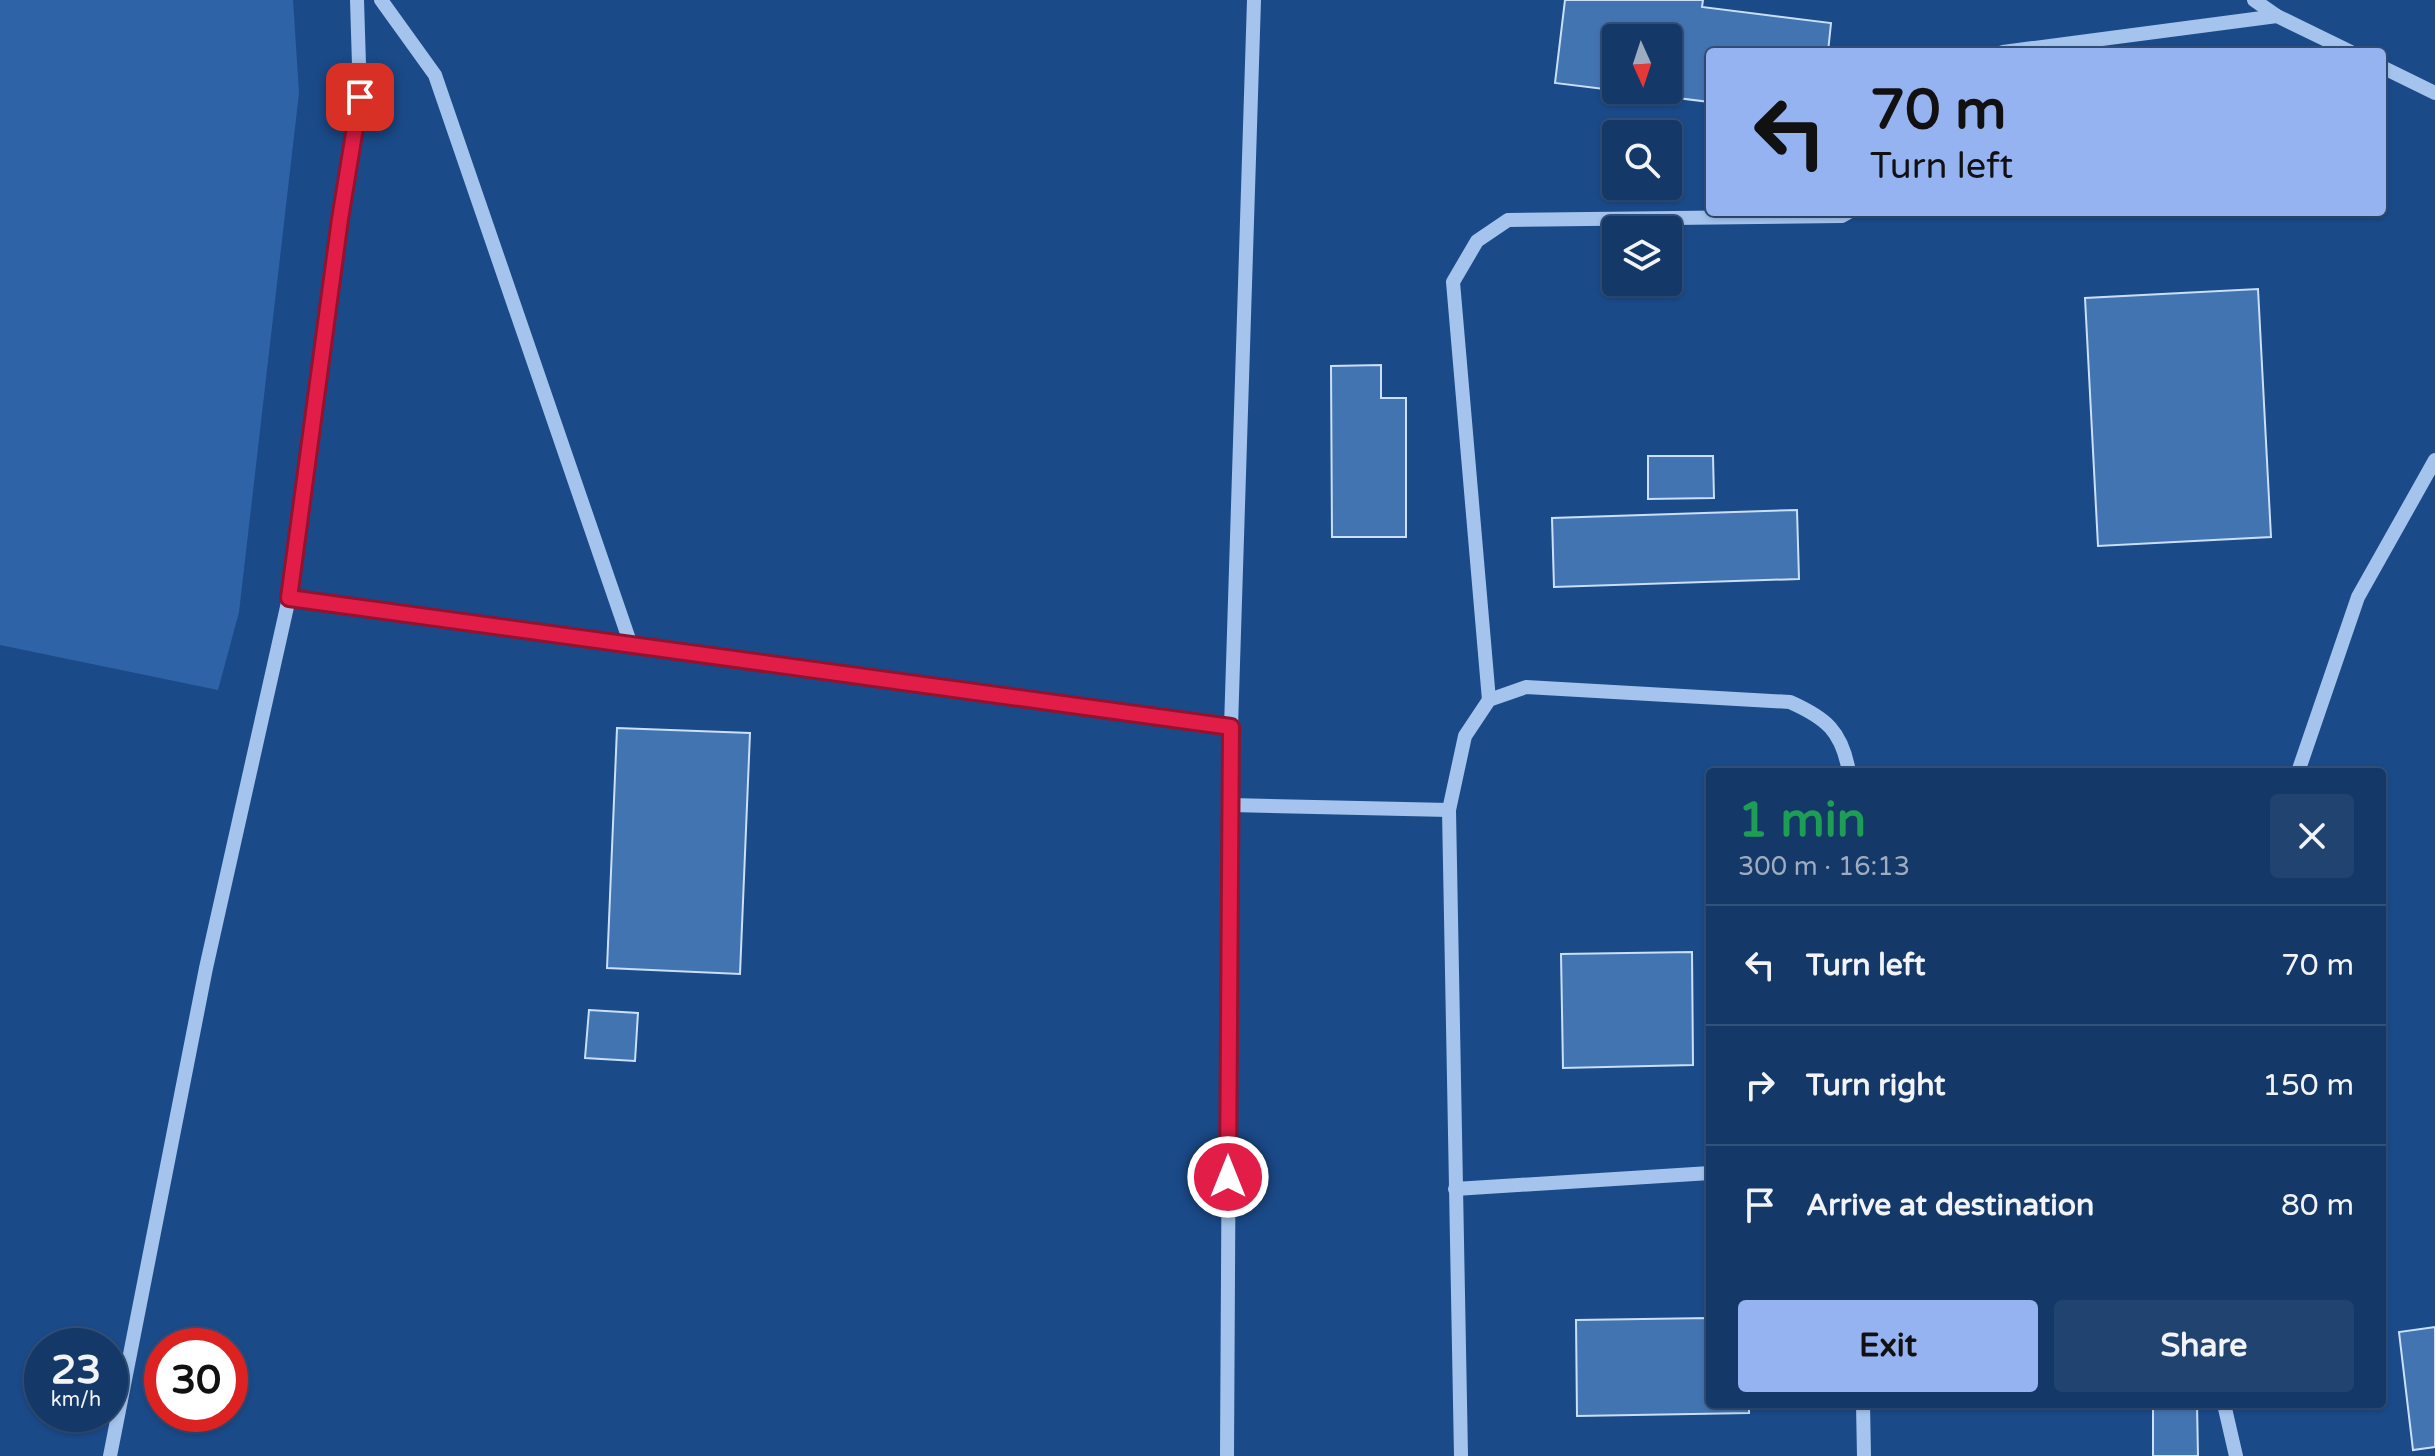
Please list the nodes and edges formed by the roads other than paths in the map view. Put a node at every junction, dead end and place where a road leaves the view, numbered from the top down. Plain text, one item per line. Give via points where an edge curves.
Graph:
1 (357, 0) edge
2 (381, 0) edge
3 (1254, 0) edge
4 (2254, 0) edge
5 (2277, 16) junction
6 (2033, 48) edge
7 (2343, 48) edge
8 (2386, 69) edge
9 (2435, 93) edge
10 (1842, 216) edge
11 (2435, 460) edge
12 (289, 598) junction
13 (631, 645) junction
14 (1489, 700) junction
15 (1231, 727) junction
16 (1848, 768) edge
17 (2299, 768) edge
18 (1231, 805) junction
19 (1449, 810) junction
20 (1706, 1173) edge
21 (1455, 1189) junction
22 (1863, 1408) edge
23 (2225, 1408) edge
24 (110, 1456) edge
25 (1227, 1456) edge
26 (1461, 1456) edge
27 (1864, 1456) edge
28 (2236, 1456) edge

1 - 12 street via 360,97
2 - 13 street via 435,75
3 - 15 street
4 - 5 street
5 - 6 street
5 - 7 street
8 - 9 street
10 - 14 street via 1508,220 1477,241 1453,282
11 - 17 street via 2358,597
12 - 13 street
12 - 24 street via 206,968
13 - 15 street
14 - 16 street via 1526,687 1790,702 1820,716 1842,743
14 - 19 street via 1465,736
15 - 18 street
18 - 19 street
18 - 25 street
19 - 21 street
20 - 21 street
21 - 26 street
22 - 27 street
23 - 28 street

